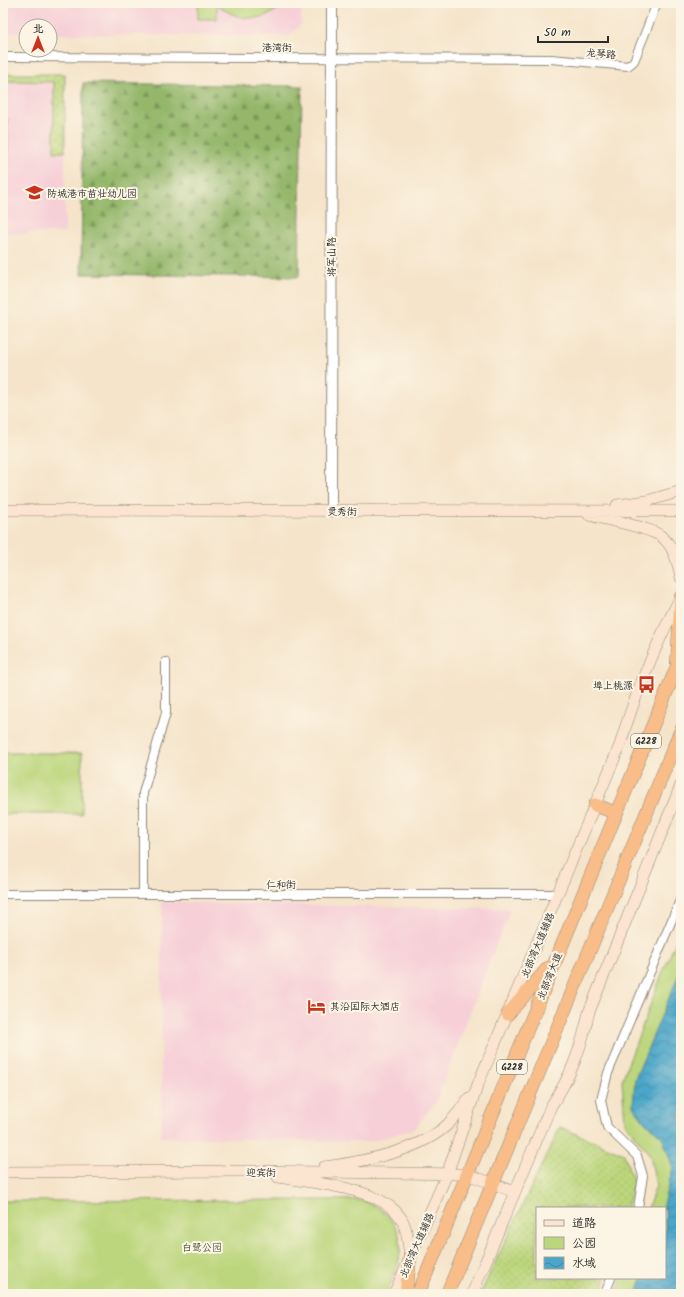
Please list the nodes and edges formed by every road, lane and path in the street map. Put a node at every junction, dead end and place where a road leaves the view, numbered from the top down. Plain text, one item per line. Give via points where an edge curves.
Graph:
1 (332, 3) edge
2 (657, 3) edge
3 (332, 56) junction
4 (3, 57) edge
5 (551, 58) joint
6 (681, 491) edge
7 (3, 510) edge
8 (331, 511) junction
9 (572, 511) junction
10 (681, 511) edge
11 (681, 578) edge
12 (681, 589) edge
13 (681, 596) edge
14 (166, 662) dead end
15 (679, 663) edge
16 (681, 730) edge
17 (681, 784) edge
18 (595, 805) junction
19 (616, 813) junction
20 (3, 894) edge
21 (144, 894) junction
22 (558, 894) junction
23 (681, 898) edge
24 (556, 959) junction
25 (508, 1014) junction
26 (478, 1084) junction
27 (248, 1171) junction
28 (3, 1172) edge
29 (290, 1172) junction
30 (447, 1174) junction
31 (467, 1174) junction
32 (492, 1184) junction
33 (515, 1192) junction
34 (638, 1207) edge
35 (410, 1257) junction
36 (611, 1279) edge
37 (394, 1294) edge
38 (406, 1294) edge
39 (418, 1294) edge
40 (446, 1294) edge
41 (472, 1294) edge
42 (605, 1294) edge

1 - 3 street, 将军山路
2 - 5 street, 龙琴路 via 634,61 628,66
3 - 4 street, 港湾街
3 - 5 street, 港湾街
3 - 8 street, 将军山路
6 - 9 main road via 647,501
7 - 8 main road, 灵秀街
8 - 9 main road, 灵秀街
9 - 10 main road, 灵秀街
9 - 11 main road via 643,529 660,536 672,550
12 - 13 main road
13 - 15 highway, 北部湾大道
13 - 18 main road, 北部湾大道辅路 via 666,624 630,711 620,745
14 - 21 street via 166,713 143,793
15 - 19 highway, 北部湾大道 / G228
16 - 32 highway, G228
17 - 33 main road via 589,1012 582,1044 568,1078 551,1106
18 - 19 highway
18 - 22 main road, 北部湾大道辅路
19 - 24 highway, 北部湾大道 / G228
20 - 21 street, 仁和街
21 - 22 street, 仁和街
22 - 25 main road, 北部湾大道辅路
23 - 34 street via 608,1073 601,1100 607,1127 637,1156 643,1176
24 - 25 highway
24 - 31 highway, 北部湾大道 / G228
25 - 26 main road, 北部湾大道辅路
26 - 29 main road via 445,1127 418,1142 366,1161
26 - 30 main road, 北部湾大道辅路
27 - 28 main road, 迎宾街
27 - 29 main road, 迎宾街
27 - 35 main road via 364,1192 387,1204 401,1218
29 - 30 main road, 迎宾街
30 - 31 main road, 迎宾街
30 - 35 main road, 北部湾大道辅路
31 - 32 main road, 迎宾街
31 - 39 highway, 北部湾大道 / G228
32 - 33 main road, 迎宾街
32 - 40 highway, G228
33 - 41 main road
35 - 37 main road, 北部湾大道辅路
35 - 38 highway
36 - 42 street

